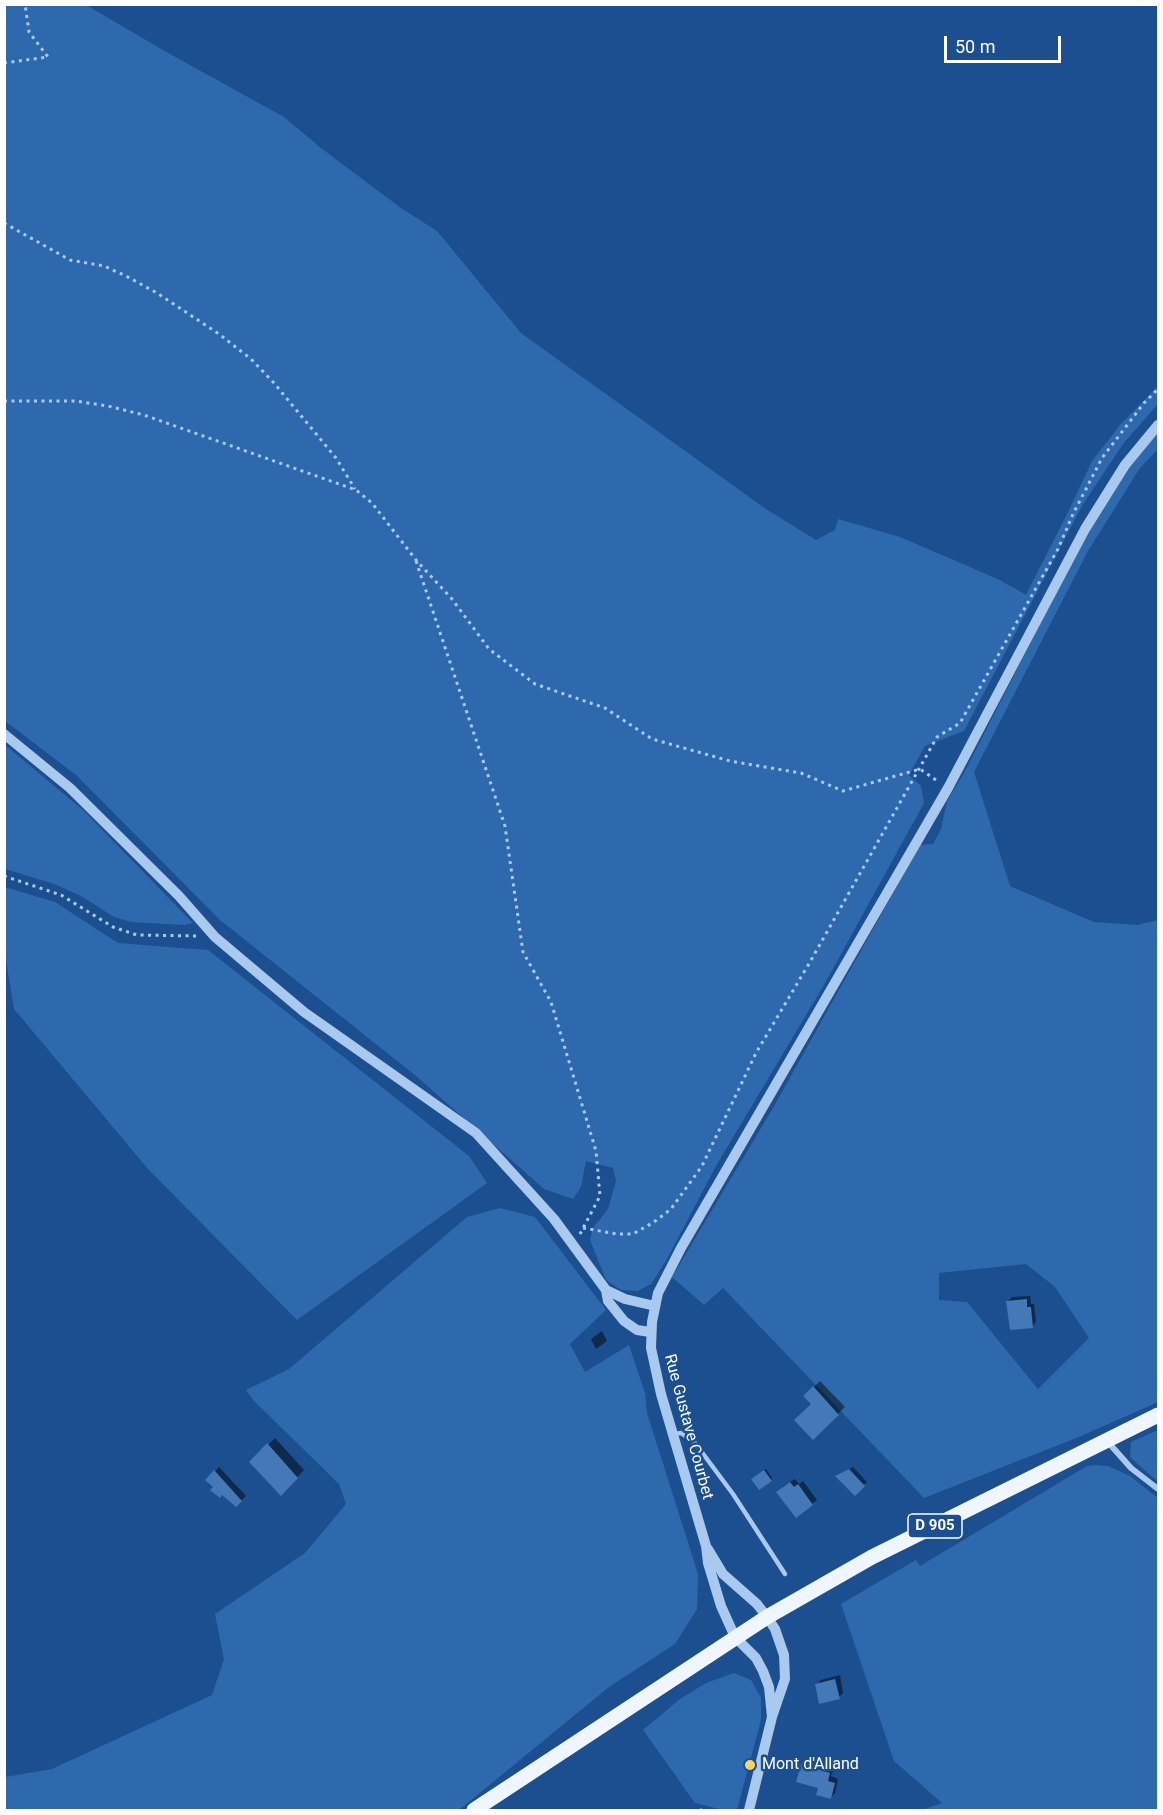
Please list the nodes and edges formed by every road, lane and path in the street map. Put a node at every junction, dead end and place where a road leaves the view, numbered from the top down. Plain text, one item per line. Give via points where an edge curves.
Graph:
1 (25, 4) edge
2 (4, 63) edge
3 (4, 223) edge
4 (1158, 389) edge
5 (4, 401) edge
6 (1158, 425) edge
7 (356, 490) junction
8 (416, 560) junction
9 (4, 734) edge
10 (920, 769) junction
11 (948, 788) junction
12 (4, 876) edge
13 (215, 937) junction
14 (583, 1228) junction
15 (575, 1246) junction
16 (606, 1290) junction
17 (655, 1306) junction
18 (650, 1332) junction
19 (1158, 1415) edge
20 (672, 1434) junction
21 (1106, 1440) junction
22 (1158, 1489) edge
23 (706, 1546) junction
24 (785, 1574) dead end
25 (767, 1617) junction
26 (735, 1637) junction
27 (772, 1717) junction
28 (474, 1810) edge
29 (749, 1810) edge

1 - 2 path via 29,32 48,57
3 - 7 path via 70,260 104,266 126,276 227,340 274,382 336,458
4 - 10 path via 1102,458 1058,549 960,723 937,737
5 - 7 path via 75,401 144,415
6 - 11 street, Rue Gustave Courbet via 1125,465 1085,529
7 - 8 path
8 - 10 path via 452,599 489,649 535,684 605,708 652,739 730,761 801,773 843,791
8 - 14 path via 505,825 524,951 551,1002 597,1151 600,1196
9 - 13 street via 70,788
10 - 11 path
10 - 14 path via 756,1053 702,1166 671,1209 633,1234
11 - 17 street, Rue Gustave Courbet via 681,1248
12 - 13 path via 61,895 113,927 137,935
13 - 15 street via 304,1012 476,1133
14 - 15 path
15 - 16 street
16 - 17 street
16 - 18 street via 608,1301 624,1321 637,1330
17 - 18 street, Rue Gustave Courbet
18 - 20 street, Rue Gustave Courbet
19 - 21 main road, D 905
20 - 23 street, Rue Gustave Courbet
20 - 24 lane via 681,1433 695,1443
21 - 22 street via 1131,1468
21 - 25 main road, D 905 via 872,1557
23 - 25 street, Rue Gustave Courbet via 723,1574
23 - 26 street, Rue Gustave Courbet via 721,1606
25 - 26 main road, D 905
25 - 27 street, Rue Gustave Courbet via 784,1655 784,1680
26 - 27 street via 764,1671
26 - 28 main road, D 905
27 - 29 street, Rue Gustave Courbet

